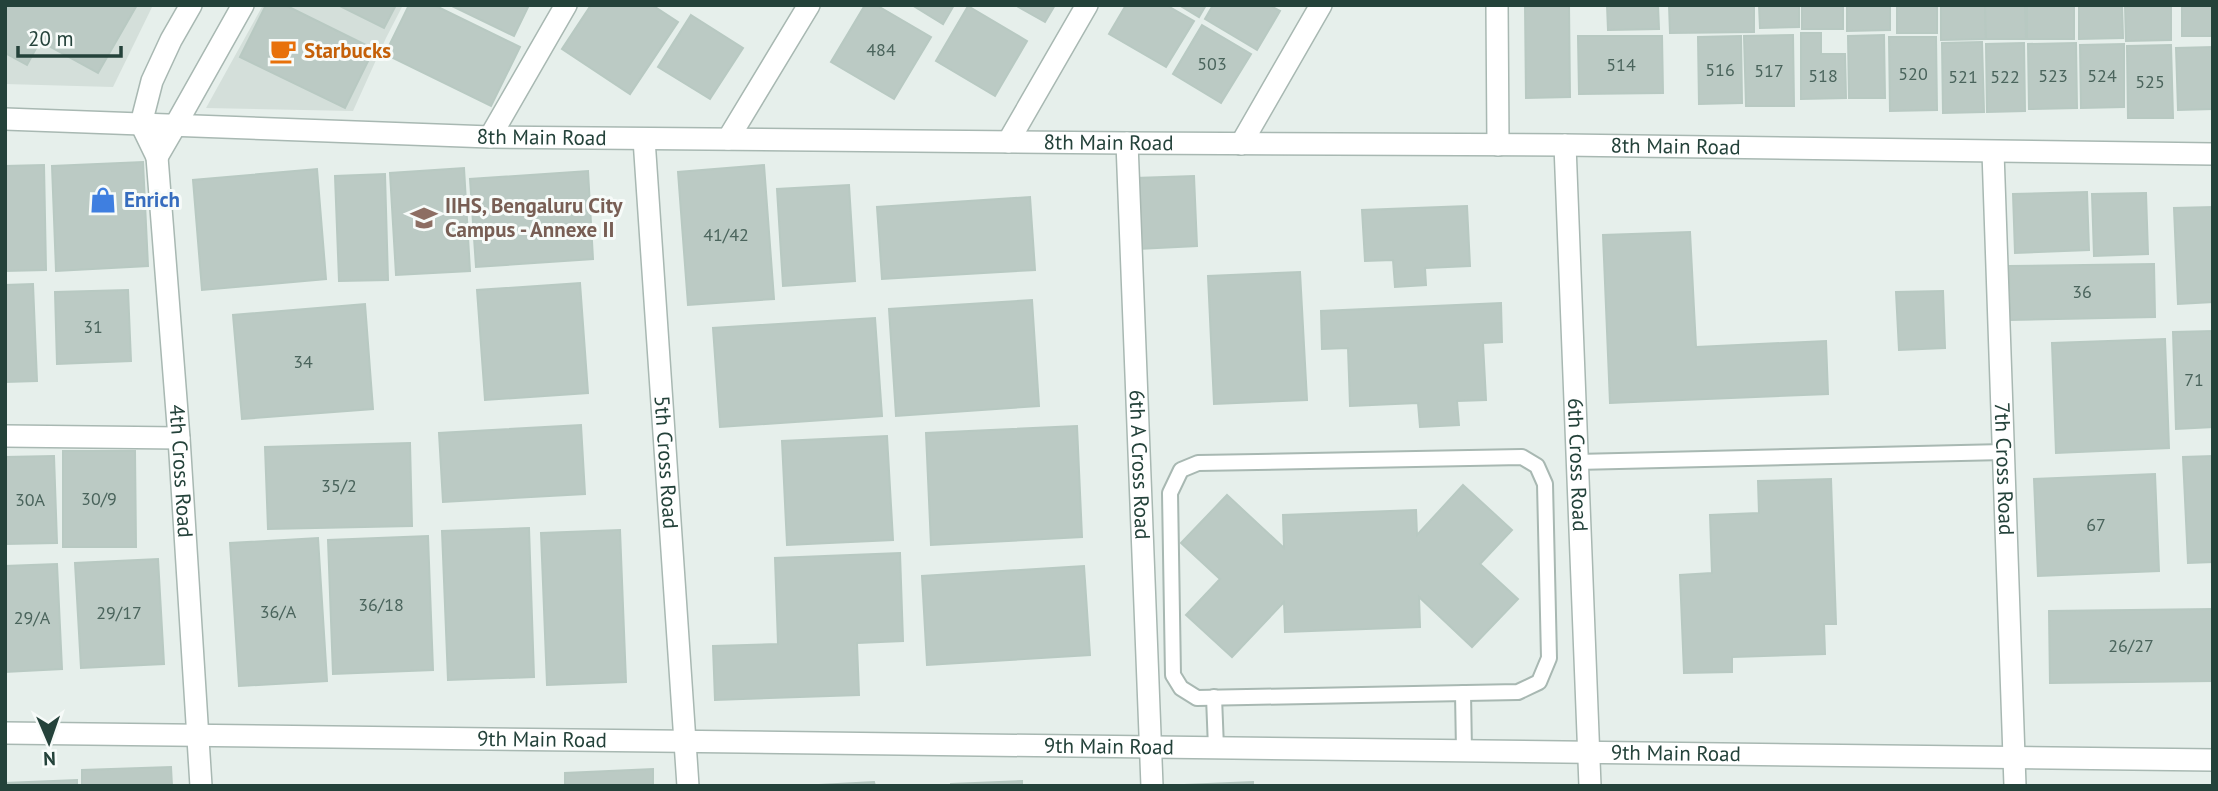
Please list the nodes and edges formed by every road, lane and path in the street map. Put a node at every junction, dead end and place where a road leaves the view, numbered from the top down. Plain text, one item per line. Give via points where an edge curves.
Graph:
1 (191, 5) edge
2 (243, 5) edge
3 (566, 5) edge
4 (809, 5) edge
5 (1087, 5) edge
6 (1321, 5) edge
7 (1497, 5) edge
8 (5, 120) edge
9 (141, 124) junction
10 (175, 125) junction
11 (490, 137) junction
12 (645, 139) junction
13 (728, 139) junction
14 (1008, 142) junction
15 (1127, 144) junction
16 (1241, 144) junction
17 (1498, 145) junction
18 (1565, 145) junction
19 (1993, 152) junction
20 (2213, 154) edge
21 (157, 158) junction
22 (5, 436) edge
23 (179, 438) junction
24 (2004, 452) junction
25 (1576, 462) junction
26 (1463, 693) junction
27 (1214, 697) junction
28 (5, 733) edge
29 (198, 736) junction
30 (684, 741) junction
31 (1150, 747) junction
32 (1216, 748) junction
33 (1464, 751) junction
34 (1588, 752) junction
35 (2015, 758) junction
36 (2213, 760) edge
37 (201, 786) edge
38 (688, 786) edge
39 (1152, 786) edge
40 (1590, 786) edge
41 (2015, 786) edge

1 - 9 street via 152,81
2 - 10 street
3 - 11 street
4 - 13 street
5 - 14 street
6 - 16 street
7 - 17 street
8 - 9 street, 8th Main Road
9 - 10 street, 8th Main Road
9 - 21 street
10 - 11 street, 8th Main Road
10 - 21 street
11 - 12 street, 8th Main Road
12 - 13 street, 8th Main Road
12 - 30 street, 5th Cross Road
13 - 14 street, 8th Main Road
14 - 15 street, 8th Main Road
15 - 16 street, 8th Main Road
15 - 31 street, 6th A Cross Road
16 - 17 street, 8th Main Road
17 - 18 street, 8th Main Road
18 - 19 street, 8th Main Road
18 - 25 street, 6th Cross Road
19 - 20 street, 8th Main Road
19 - 24 street, 7th Cross Road
21 - 23 street, 4th Cross Road
22 - 23 street
23 - 29 street, 4th Cross Road
24 - 25 lane
24 - 35 street, 7th Cross Road
25 - 34 street, 6th Cross Road
26 - 27 lane
26 - 27 lane via 1518,692 1539,682 1549,658 1545,484 1538,466 1522,457 1198,463 1181,470 1170,493 1173,675 1181,688 1196,698
26 - 33 lane
27 - 32 lane
28 - 29 street, 9th Main Road
29 - 30 street, 9th Main Road
29 - 37 street, 4th Cross Road
30 - 31 street, 9th Main Road
30 - 38 street, 5th Cross Road
31 - 32 street, 9th Main Road
31 - 39 street, 6th A Cross Road
32 - 33 street, 9th Main Road
33 - 34 street, 9th Main Road
34 - 35 street, 9th Main Road
34 - 40 street, 6th Cross Road
35 - 36 street, 9th Main Road
35 - 41 street, 7th Cross Road

